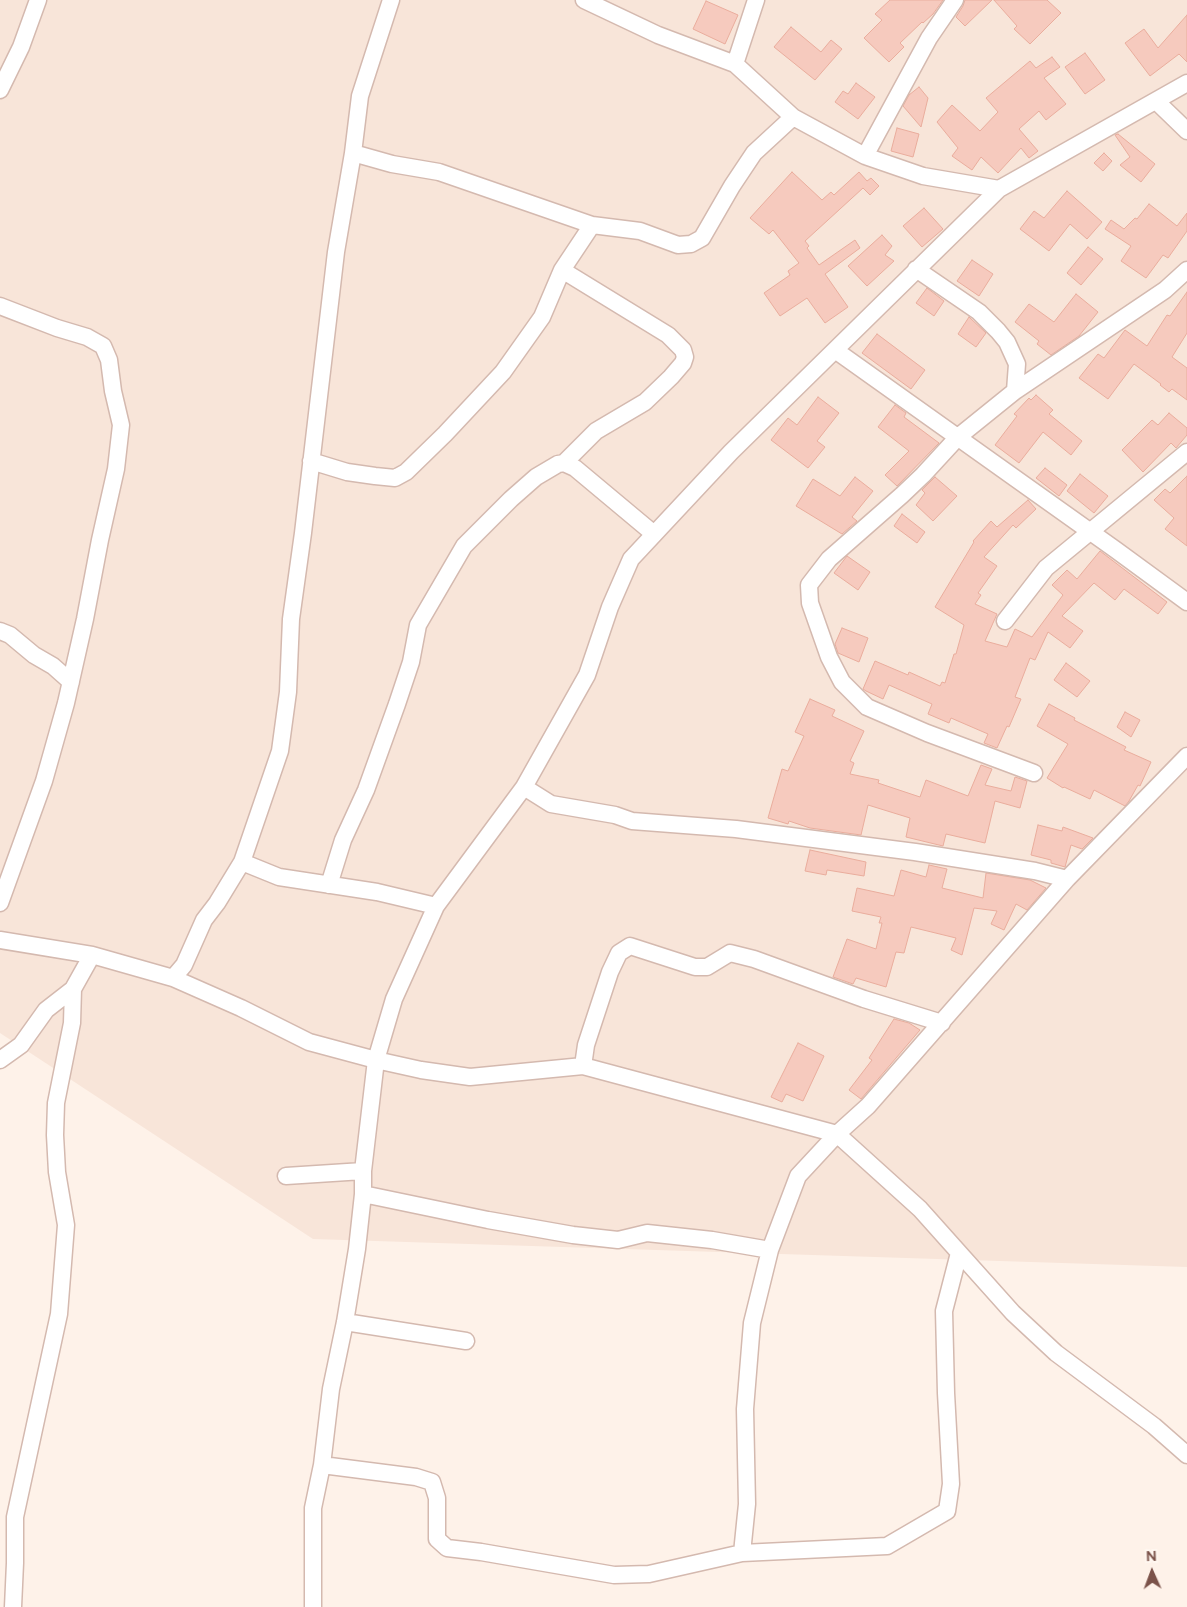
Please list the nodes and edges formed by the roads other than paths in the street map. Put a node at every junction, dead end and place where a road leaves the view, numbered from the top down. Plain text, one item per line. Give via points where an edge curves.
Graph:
1 (38, 0) edge
2 (391, 0) edge
3 (584, 0) edge
4 (756, 0) edge
5 (954, 0) edge
6 (735, 64) junction
7 (1187, 83) edge
8 (0, 90) edge
9 (1156, 101) junction
10 (793, 117) junction
11 (1187, 131) edge
12 (352, 153) junction
13 (865, 156) junction
14 (999, 188) junction
15 (592, 225) junction
16 (916, 269) junction
17 (562, 270) junction
18 (1187, 270) edge
19 (0, 306) edge
20 (835, 350) junction
21 (1015, 392) junction
22 (958, 437) junction
23 (1187, 452) edge
24 (311, 461) junction
25 (564, 463) junction
26 (1090, 532) junction
27 (654, 534) junction
28 (1187, 602) edge
29 (1004, 621) dead end
30 (0, 631) edge
31 (71, 682) junction
32 (1187, 756) edge
33 (1034, 773) dead end
34 (524, 787) junction
35 (242, 862) junction
36 (1067, 879) junction
37 (329, 885) junction
38 (0, 902) edge
39 (436, 906) junction
40 (0, 940) edge
41 (92, 956) junction
42 (173, 978) junction
43 (73, 989) junction
44 (942, 1023) junction
45 (0, 1060) edge
46 (376, 1060) junction
47 (583, 1066) junction
48 (837, 1134) junction
49 (363, 1171) junction
50 (286, 1176) dead end
51 (363, 1194) junction
52 (770, 1250) junction
53 (959, 1253) junction
54 (345, 1322) junction
55 (466, 1341) dead end
56 (1187, 1455) edge
57 (322, 1465) junction
58 (742, 1553) junction
59 (13, 1607) edge
60 (313, 1607) edge

1 - 8 street via 21,47
2 - 12 street via 360,96
3 - 6 street via 658,35
4 - 6 street
5 - 13 street via 929,38
6 - 10 street
7 - 9 street
9 - 11 street
9 - 14 street
10 - 13 street
10 - 15 street via 754,153 702,238 691,244 678,245 640,231
12 - 15 street via 439,172
12 - 24 street via 336,252
13 - 14 street via 923,176
14 - 16 street
15 - 17 street
16 - 20 street
16 - 21 street via 979,312 1007,342 1017,364
17 - 24 street via 542,317 503,372 406,472 394,478 375,476 346,472
17 - 25 street via 668,335 683,350 685,357 671,377 645,402 596,432
18 - 21 street via 1165,290
19 - 31 street via 87,337 103,346 109,360 121,425 116,469
20 - 22 street
20 - 27 street via 731,452
21 - 22 street
22 - 26 street
22 - 33 street via 923,475 829,559 809,585 810,603 829,657 842,682 867,707
23 - 26 street
24 - 35 street via 291,619 288,692 280,751
25 - 27 street via 575,468
25 - 37 street via 536,477 464,546 422,617 397,704 366,790 343,840
26 - 28 street
26 - 29 street via 1046,568
27 - 34 street via 630,560 586,675
30 - 31 street via 10,635
31 - 38 street via 44,781
32 - 36 street
34 - 36 street via 551,804 632,821 736,829 886,848
34 - 39 street
35 - 37 street via 280,877
35 - 42 street via 204,920 184,965
36 - 44 street
37 - 39 street
39 - 46 street via 394,999
40 - 41 street
41 - 42 street
41 - 43 street
42 - 46 street via 309,1042
43 - 45 street via 46,1010 21,1044
43 - 59 street via 72,1023 56,1111 55,1135 57,1172 66,1225 60,1314 15,1517
44 - 47 street via 730,953 707,967 695,967 630,946 619,953 610,972 586,1045
44 - 48 street via 868,1106
46 - 47 street via 470,1077
46 - 49 street
47 - 48 street
48 - 52 street via 798,1176
48 - 53 street via 920,1208
49 - 50 street
49 - 51 street
51 - 52 street via 573,1235 618,1240 647,1233
51 - 54 street
52 - 58 street via 752,1323 745,1409 747,1504
53 - 56 street via 1013,1313 1056,1354 1154,1426
53 - 58 street via 944,1310 951,1484 947,1511 887,1546
54 - 55 street
54 - 57 street via 331,1389
57 - 58 street via 432,1482 437,1498 437,1539 447,1548 614,1575 650,1574
57 - 60 street via 313,1508

